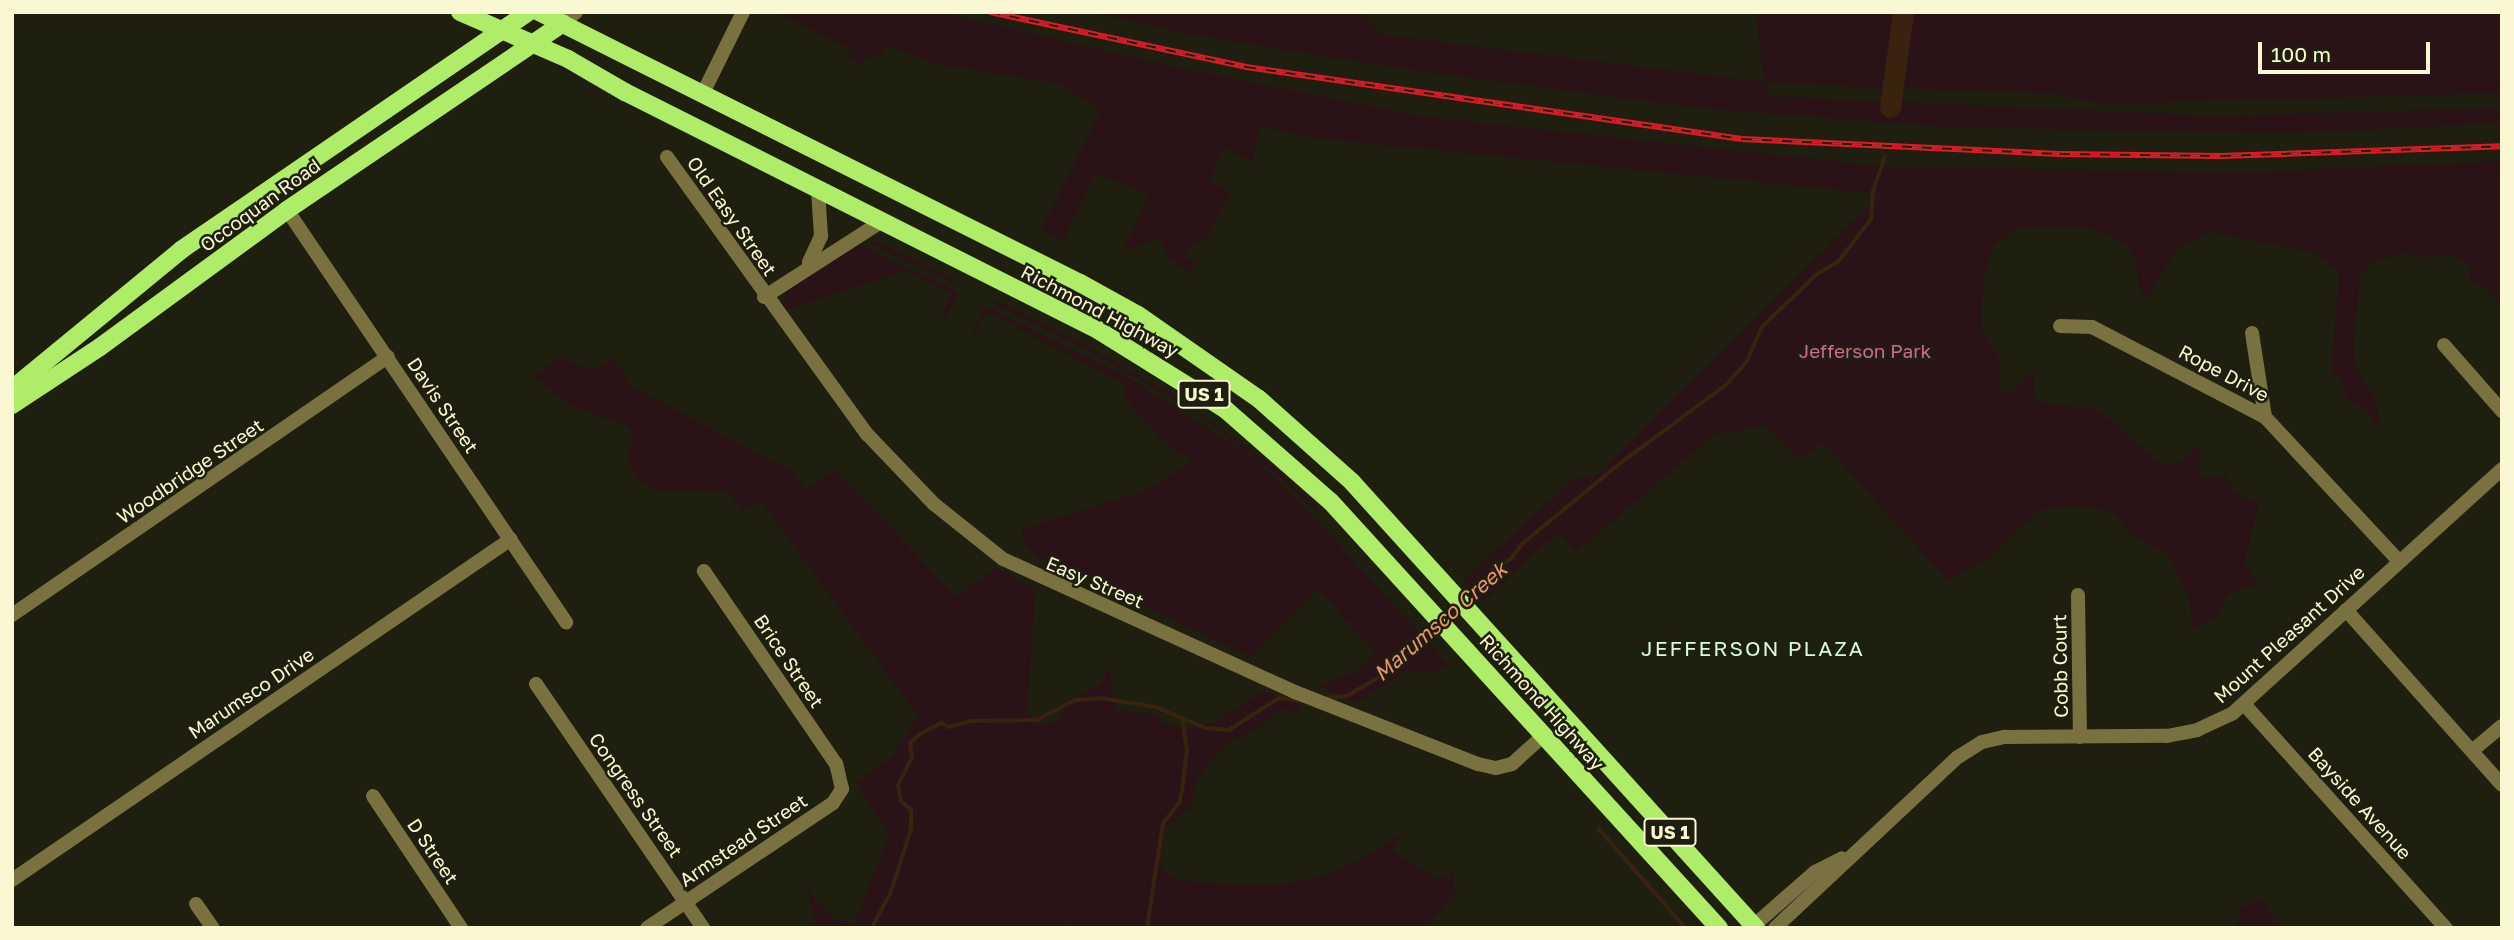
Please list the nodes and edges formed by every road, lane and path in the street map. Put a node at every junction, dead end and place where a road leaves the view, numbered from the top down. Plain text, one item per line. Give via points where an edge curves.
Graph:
1 (460, 12) edge
2 (528, 12) edge
3 (539, 12) edge
4 (743, 12) edge
5 (570, 18) edge
6 (503, 29) junction
7 (535, 44) junction
8 (703, 93) junction
9 (667, 157) dead end
10 (818, 189) junction
11 (287, 210) junction
12 (881, 222) junction
13 (806, 266) junction
14 (764, 297) junction
15 (2060, 326) dead end
16 (2252, 333) dead end
17 (2444, 345) dead end
18 (388, 357) junction
19 (12, 389) edge
20 (12, 405) edge
21 (2502, 411) edge
22 (2265, 416) junction
23 (2502, 469) edge
24 (511, 539) junction
25 (2399, 561) junction
26 (704, 571) dead end
27 (2078, 595) dead end
28 (2346, 610) junction
29 (12, 615) edge
30 (566, 622) dead end
31 (536, 684) dead end
32 (2244, 704) junction
33 (2502, 726) edge
34 (1544, 736) junction
35 (2080, 737) junction
36 (2472, 751) junction
37 (841, 774) joint
38 (2502, 785) edge
39 (373, 796) dead end
40 (1853, 852) junction
41 (12, 880) edge
42 (686, 902) junction
43 (196, 904) dead end
44 (1754, 927) edge
45 (213, 928) edge
46 (461, 928) edge
47 (647, 928) edge
48 (704, 928) edge
49 (1719, 928) edge
50 (1775, 928) edge
51 (2446, 928) edge

1 - 6 main road, Richmond Highway / US 1
2 - 6 main road, Occoquan Road
3 - 5 main road, Richmond Highway / US 1
4 - 8 street
5 - 7 main road, Occoquan Road
5 - 8 main road, Richmond Highway / US 1
6 - 7 main road, Richmond Highway / US 1
6 - 19 main road, Occoquan Road via 181,250
7 - 10 main road, Richmond Highway / US 1
7 - 11 main road, Occoquan Road
8 - 44 main road, Richmond Highway / US 1 via 1080,283 1177,341 1277,414 1335,465
9 - 14 street, Old Easy Street
10 - 12 main road, Richmond Highway / US 1
10 - 13 street via 821,239
11 - 18 street, Davis Street
11 - 20 main road, Occoquan Road via 100,347
12 - 13 street
12 - 34 main road, Richmond Highway / US 1 via 1127,346 1215,402 1320,491
13 - 14 street
14 - 34 street, Easy Street via 867,434 965,531 1031,575 1295,692 1489,768 1512,764
15 - 22 street, Rope Drive via 2092,327
16 - 22 street
17 - 21 street
18 - 24 street, Davis Street
18 - 29 street, Woodbridge Street
22 - 25 street, Rope Drive
23 - 25 street, Mount Pleasant Drive
24 - 30 street, Davis Street
24 - 41 street, Marumsco Drive
25 - 28 street, Mount Pleasant Drive
26 - 37 street, Brice Street
27 - 35 street, Cobb Court
28 - 32 street, Mount Pleasant Drive
28 - 36 street
31 - 42 street, Congress Street
32 - 35 street, Mount Pleasant Drive via 2216,722 2179,734
32 - 51 street, Bayside Avenue
33 - 36 street
34 - 49 main road, Richmond Highway / US 1
35 - 40 street, Mount Pleasant Drive via 2004,737 1969,749
36 - 38 street
37 - 42 street, Armstead Street via 842,789 833,803
39 - 46 street, D Street
40 - 44 street, Mount Pleasant Drive via 1815,872
40 - 50 street, Mount Pleasant Drive
42 - 47 street, Armstead Street
42 - 48 street, Congress Street
43 - 45 street

